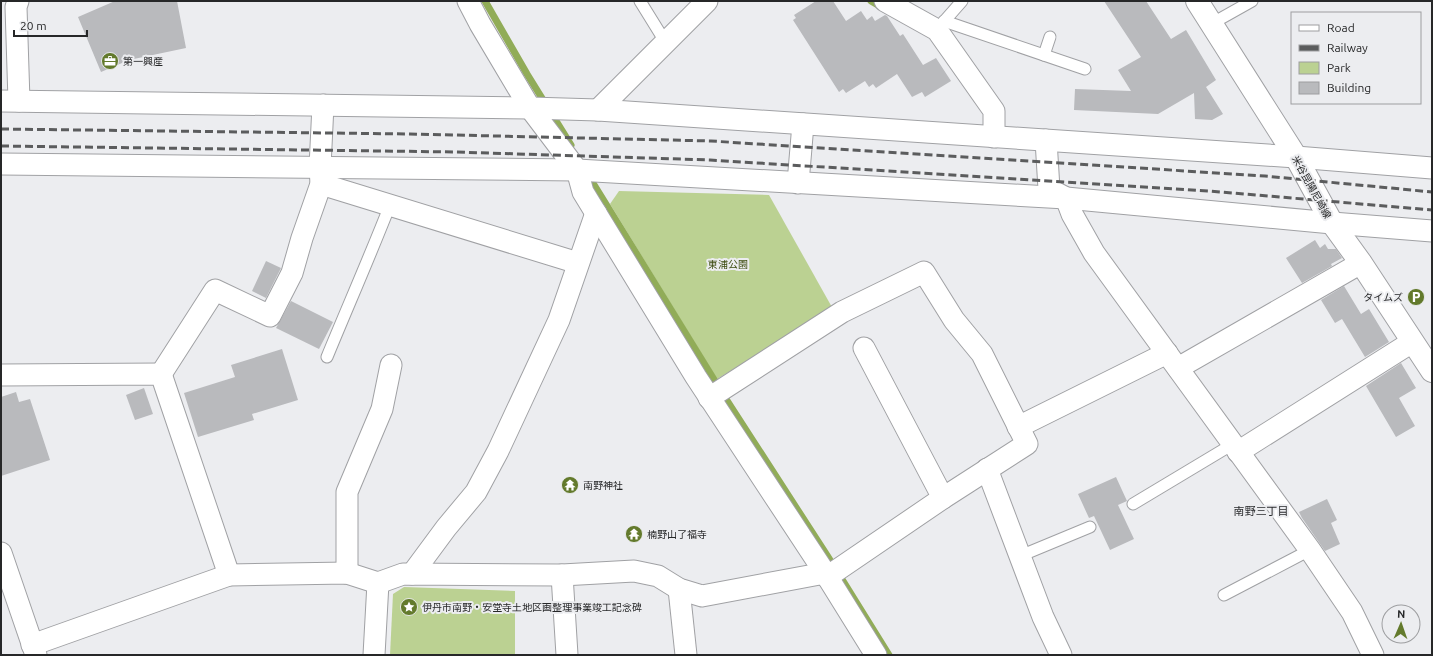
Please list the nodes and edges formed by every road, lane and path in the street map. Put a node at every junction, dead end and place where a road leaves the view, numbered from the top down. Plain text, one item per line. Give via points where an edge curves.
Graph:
1 (18, 1) edge
2 (468, 1) edge
3 (640, 1) edge
4 (707, 1) edge
5 (962, 1) edge
6 (1197, 1) edge
7 (1252, 1) edge
8 (892, 3) edge
9 (1211, 24) junction
10 (941, 26) junction
11 (1050, 37) dead end
12 (666, 43) junction
13 (1044, 55) junction
14 (1086, 69) dead end
15 (10, 101) edge
16 (323, 105) junction
17 (530, 108) junction
18 (598, 110) junction
19 (802, 124) junction
20 (994, 137) junction
21 (1046, 140) junction
22 (1296, 157) junction
23 (1, 164) edge
24 (1432, 168) edge
25 (577, 170) junction
26 (320, 176) junction
27 (798, 183) junction
28 (1066, 198) junction
29 (390, 205) junction
30 (596, 213) junction
31 (1332, 223) junction
32 (1432, 231) edge
33 (578, 263) junction
34 (1361, 263) junction
35 (1412, 342) junction
36 (864, 348) dead end
37 (327, 357) dead end
38 (1173, 360) junction
39 (391, 365) dead end
40 (1432, 371) edge
41 (160, 374) junction
42 (1, 375) edge
43 (709, 398) junction
44 (1018, 427) junction
45 (1236, 448) junction
46 (987, 469) junction
47 (942, 498) junction
48 (1133, 504) dead end
49 (1090, 527) dead end
50 (1310, 550) junction
51 (1, 553) edge
52 (1020, 556) junction
53 (347, 573) junction
54 (412, 574) junction
55 (229, 575) junction
56 (562, 575) junction
57 (826, 575) junction
58 (378, 583) junction
59 (679, 589) junction
60 (1224, 595) dead end
61 (34, 650) edge
62 (374, 655) edge
63 (567, 655) edge
64 (686, 655) edge
65 (876, 655) edge
66 (1061, 655) edge
67 (1373, 655) edge

1 - 15 street
2 - 17 street
3 - 12 lane
4 - 12 street
5 - 10 lane
6 - 9 main road, 米谷昆陽尼崎線
7 - 9 lane
8 - 10 street
9 - 22 main road, 米谷昆陽尼崎線
10 - 13 lane
10 - 20 street via 994,111
11 - 13 lane
12 - 18 street
13 - 14 lane
15 - 16 street
16 - 17 street
16 - 26 street
17 - 18 street
17 - 25 street
18 - 19 street
19 - 20 street
19 - 27 street
20 - 21 street
21 - 22 street
21 - 28 street via 1049,189
22 - 24 street
22 - 31 main road, 米谷昆陽尼崎線
23 - 26 street
25 - 26 street
25 - 27 street
25 - 30 street via 583,192
26 - 29 street
26 - 41 street via 292,273 270,316 215,290
27 - 28 street
28 - 31 street
28 - 38 street via 1094,253
29 - 33 street
29 - 37 lane
30 - 33 street
30 - 43 street
31 - 32 street
31 - 34 main road, 米谷昆陽尼崎線
33 - 54 street via 559,320 498,452 476,492
34 - 35 main road, 米谷昆陽尼崎線
34 - 38 street
35 - 40 main road, 米谷昆陽尼崎線
35 - 45 street
36 - 47 street
38 - 44 street
38 - 45 street
39 - 53 street via 382,409 347,492
41 - 42 street
41 - 55 street
43 - 44 street via 842,312 924,272 954,320 982,354
43 - 57 street
44 - 46 street via 1027,444
45 - 48 lane
45 - 50 street
46 - 47 street
46 - 52 street
47 - 57 street
49 - 52 lane
50 - 60 lane
50 - 67 street via 1352,612
51 - 61 street
52 - 66 street via 1043,617
53 - 55 street
53 - 58 street
54 - 56 street
54 - 58 street via 402,574
55 - 61 street
56 - 59 street via 634,571 658,576
56 - 63 street
57 - 59 street via 702,596
57 - 65 street
58 - 62 street
59 - 64 street

